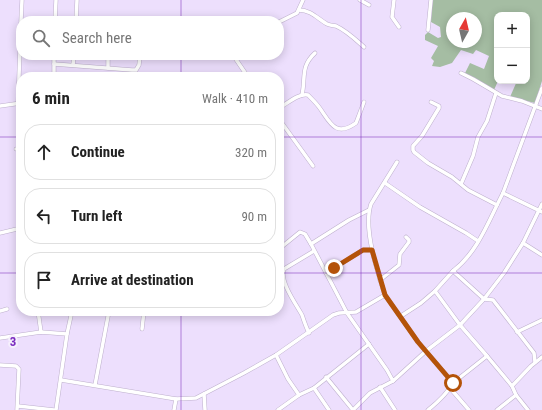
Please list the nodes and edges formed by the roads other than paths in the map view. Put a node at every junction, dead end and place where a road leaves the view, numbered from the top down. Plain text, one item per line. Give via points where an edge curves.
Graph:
1 (22, 0) edge
2 (56, 0) edge
3 (77, 0) edge
4 (303, 0) edge
5 (360, 0) edge
6 (394, 0) edge
7 (431, 0) edge
8 (369, 6) dead end
9 (299, 10) junction
10 (21, 16) edge
11 (55, 16) edge
12 (76, 16) edge
13 (284, 20) edge
14 (399, 27) dead end
15 (428, 30) dead end
16 (364, 47) dead end
17 (315, 53) dead end
18 (21, 60) edge
19 (54, 60) edge
20 (74, 60) edge
21 (108, 60) edge
22 (140, 60) edge
23 (236, 60) edge
24 (54, 64) junction
25 (73, 65) junction
26 (108, 68) junction
27 (20, 72) edge
28 (54, 72) edge
29 (245, 72) edge
30 (461, 73) dead end
31 (542, 88) edge
32 (496, 93) junction
33 (302, 95) junction
34 (364, 102) dead end
35 (431, 102) dead end
36 (16, 104) edge
37 (284, 105) edge
38 (0, 106) edge
39 (535, 107) junction
40 (542, 109) edge
41 (284, 127) edge
42 (397, 162) dead end
43 (313, 166) dead end
44 (385, 183) junction
45 (461, 184) junction
46 (503, 193) junction
47 (542, 204) edge
48 (497, 205) junction
49 (369, 210) junction
50 (541, 212) edge
51 (16, 229) edge
52 (0, 233) edge
53 (406, 237) dead end
54 (478, 241) junction
55 (523, 243) junction
56 (310, 244) junction
57 (284, 245) edge
58 (372, 250) junction
59 (314, 251) junction
60 (542, 255) edge
61 (284, 269) edge
62 (453, 271) junction
63 (326, 273) junction
64 (284, 279) edge
65 (380, 280) junction
66 (435, 291) junction
67 (385, 295) junction
68 (484, 299) junction
69 (7, 310) dead end
70 (0, 311) edge
71 (347, 313) junction
72 (39, 316) edge
73 (71, 316) edge
74 (108, 316) edge
75 (143, 316) edge
76 (401, 316) junction
77 (542, 320) edge
78 (460, 325) junction
79 (142, 329) dead end
80 (42, 332) junction
81 (517, 332) junction
82 (309, 333) junction
83 (67, 334) junction
84 (0, 338) edge
85 (369, 344) junction
86 (426, 351) junction
87 (534, 353) junction
88 (276, 355) junction
89 (487, 356) junction
90 (542, 356) edge
91 (535, 362) junction
92 (0, 365) edge
93 (326, 377) junction
94 (61, 380) junction
95 (393, 381) junction
96 (453, 383) junction
97 (95, 385) junction
98 (512, 386) junction
99 (380, 387) junction
100 (314, 388) junction
101 (450, 388) junction
102 (204, 394) junction
103 (299, 395) junction
104 (516, 395) junction
105 (176, 399) junction
106 (18, 408) edge
107 (55, 410) edge
108 (174, 410) edge
109 (205, 410) edge
110 (278, 410) edge
111 (329, 410) edge
112 (353, 410) edge
113 (395, 410) edge
114 (428, 410) edge
115 (469, 410) edge
116 (497, 410) edge
117 (528, 410) edge

1 - 10 street
2 - 11 street
3 - 12 street
4 - 9 street
5 - 8 street
6 - 14 street via 392,17
7 - 15 street
9 - 13 street
9 - 16 street via 309,12 329,25 338,27
17 - 33 street via 304,68
18 - 27 street
19 - 24 street
20 - 25 street
21 - 26 street
22 - 26 street via 136,70
23 - 29 street
24 - 25 street
24 - 28 street
25 - 26 street
30 - 32 street
31 - 39 street
32 - 39 street
32 - 45 street
33 - 34 street via 308,95 330,125 339,128 356,123
33 - 37 street
35 - 45 street via 439,108 413,146 413,150
36 - 38 street
39 - 40 street
39 - 46 street
41 - 43 street
42 - 44 street
44 - 49 street
44 - 54 street
45 - 48 street
46 - 48 street
46 - 50 street
47 - 50 street
48 - 54 street
49 - 56 street
49 - 58 street
50 - 55 street
51 - 52 street
53 - 65 street via 409,242 400,254 399,265
54 - 62 street via 462,264
55 - 60 street
55 - 68 street
56 - 57 street via 305,234 300,232
56 - 59 street
58 - 63 street via 363,250
58 - 65 street
59 - 61 street
59 - 63 street
62 - 66 street
62 - 68 street
63 - 71 street
64 - 82 street
65 - 67 street
66 - 76 street
66 - 78 street
67 - 71 street via 362,310
67 - 76 street
68 - 78 street
68 - 81 street via 493,300
69 - 70 street
71 - 82 street via 336,314
71 - 85 street
72 - 80 street
73 - 83 street
74 - 97 street
75 - 79 street
76 - 86 street
77 - 81 street
78 - 86 street
78 - 89 street
80 - 83 street
80 - 84 street
81 - 87 street
82 - 88 street
83 - 94 street
85 - 93 street
85 - 95 street
86 - 95 street
86 - 96 street
87 - 90 street
87 - 91 street
88 - 102 street
88 - 103 street
89 - 96 street
89 - 98 street
90 - 91 street
91 - 98 street
92 - 106 street via 16,366 19,369
93 - 100 street
93 - 112 street
94 - 97 street
94 - 107 street
95 - 99 street
96 - 101 street
97 - 105 street
98 - 104 street
99 - 112 street via 364,397
99 - 113 street
100 - 103 street
100 - 111 street
101 - 114 street
101 - 115 street
102 - 105 street via 191,399
102 - 109 street
103 - 110 street
104 - 116 street
104 - 117 street
105 - 108 street
106 - 107 street

